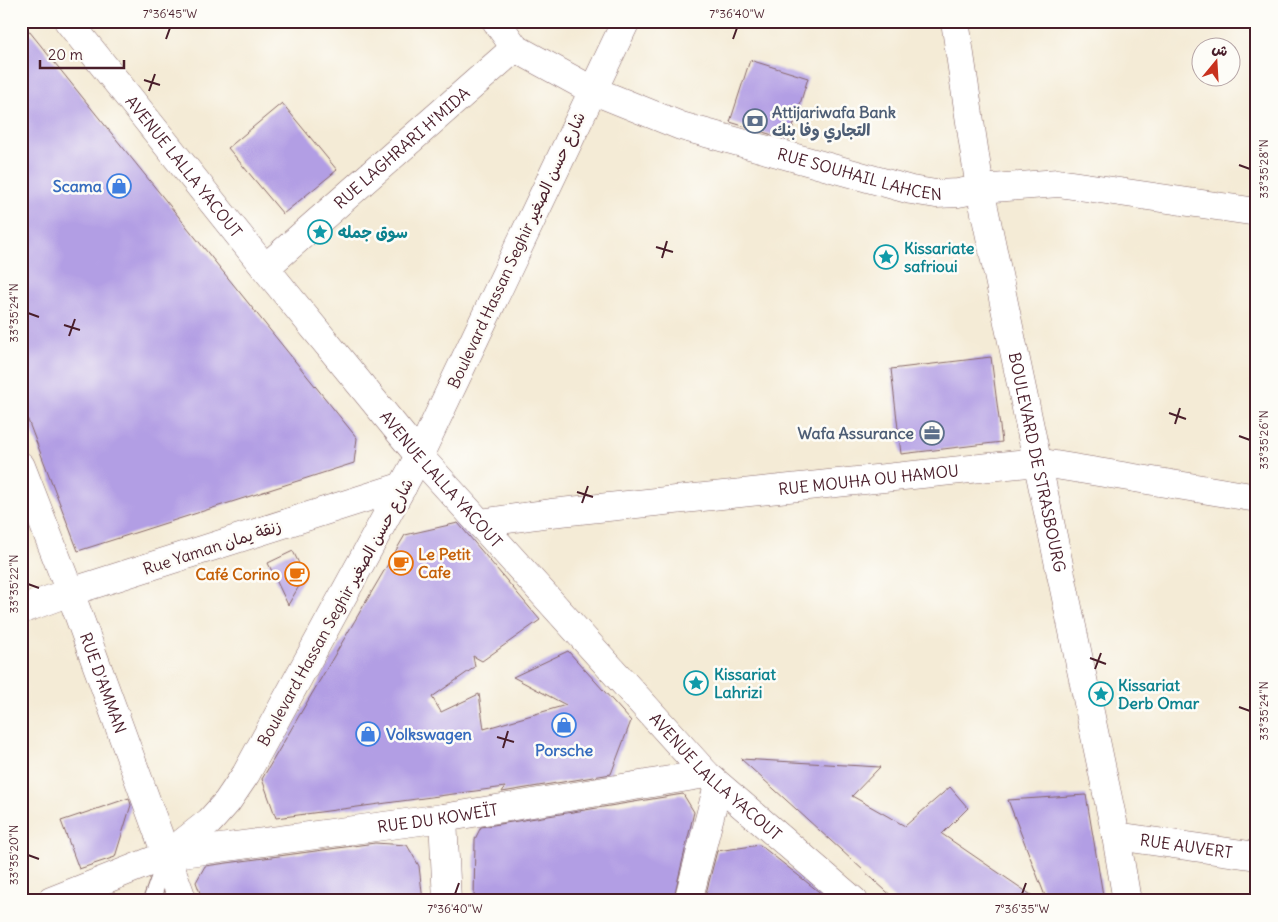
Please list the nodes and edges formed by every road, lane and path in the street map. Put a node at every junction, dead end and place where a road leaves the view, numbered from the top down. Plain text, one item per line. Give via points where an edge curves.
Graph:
1 (68, 21) edge
2 (496, 21) edge
3 (626, 21) edge
4 (956, 21) edge
5 (516, 48) junction
6 (592, 90) junction
7 (980, 188) junction
8 (1257, 212) edge
9 (265, 268) junction
10 (419, 456) junction
11 (1037, 462) junction
12 (21, 466) edge
13 (403, 486) junction
14 (1257, 498) edge
15 (480, 523) junction
16 (70, 592) junction
17 (21, 610) edge
18 (712, 780) junction
19 (443, 818) junction
20 (1116, 836) junction
21 (167, 855) junction
22 (1257, 856) edge
23 (52, 901) edge
24 (151, 901) edge
25 (183, 901) edge
26 (447, 901) edge
27 (688, 901) edge
28 (854, 901) edge
29 (1126, 901) edge

1 - 9 street, AVENUE LALLA YACOUT
2 - 5 street, RUE SOUHAIL LAHCEN
3 - 6 street, Boulevard Hassan Seghir شارع حسن الصغير
4 - 7 street, BOULEVARD DE STRASBOURG
5 - 6 street, RUE SOUHAIL LAHCEN
5 - 9 street, RUE LAGHRARI H'MIDA
6 - 7 street, RUE SOUHAIL LAHCEN via 681,126 911,190 958,194
6 - 10 street, Boulevard Hassan Seghir شارع حسن الصغير
7 - 8 street, RUE SOUHAIL LAHCEN via 1058,183
7 - 11 street, BOULEVARD DE STRASBOURG
9 - 10 street, AVENUE LALLA YACOUT
10 - 13 street, Boulevard Hassan Seghir شارع حسن الصغير
10 - 15 street, AVENUE LALLA YACOUT
11 - 14 street, RUE MOUHA OU HAMOU
11 - 15 street, RUE MOUHA OU HAMOU
11 - 20 street, BOULEVARD DE STRASBOURG
12 - 16 street, RUE D'AMMAN
13 - 16 street, Rue Yaman زنقة يمان
13 - 21 street, Boulevard Hassan Seghir شارع حسن الصغير via 246,774 210,821
15 - 18 street, AVENUE LALLA YACOUT
16 - 17 street, Rue Yaman زنقة يمان
16 - 21 street, RUE D'AMMAN
18 - 19 street, RUE DU KOWEÏT
18 - 27 street
18 - 28 street, AVENUE LALLA YACOUT
19 - 21 street, RUE DU KOWEÏT
19 - 26 street
20 - 22 street, RUE AUVERT
20 - 29 street, BOULEVARD DE STRASBOURG
21 - 23 street
21 - 24 lane
21 - 25 street, RUE D'AMMAN

